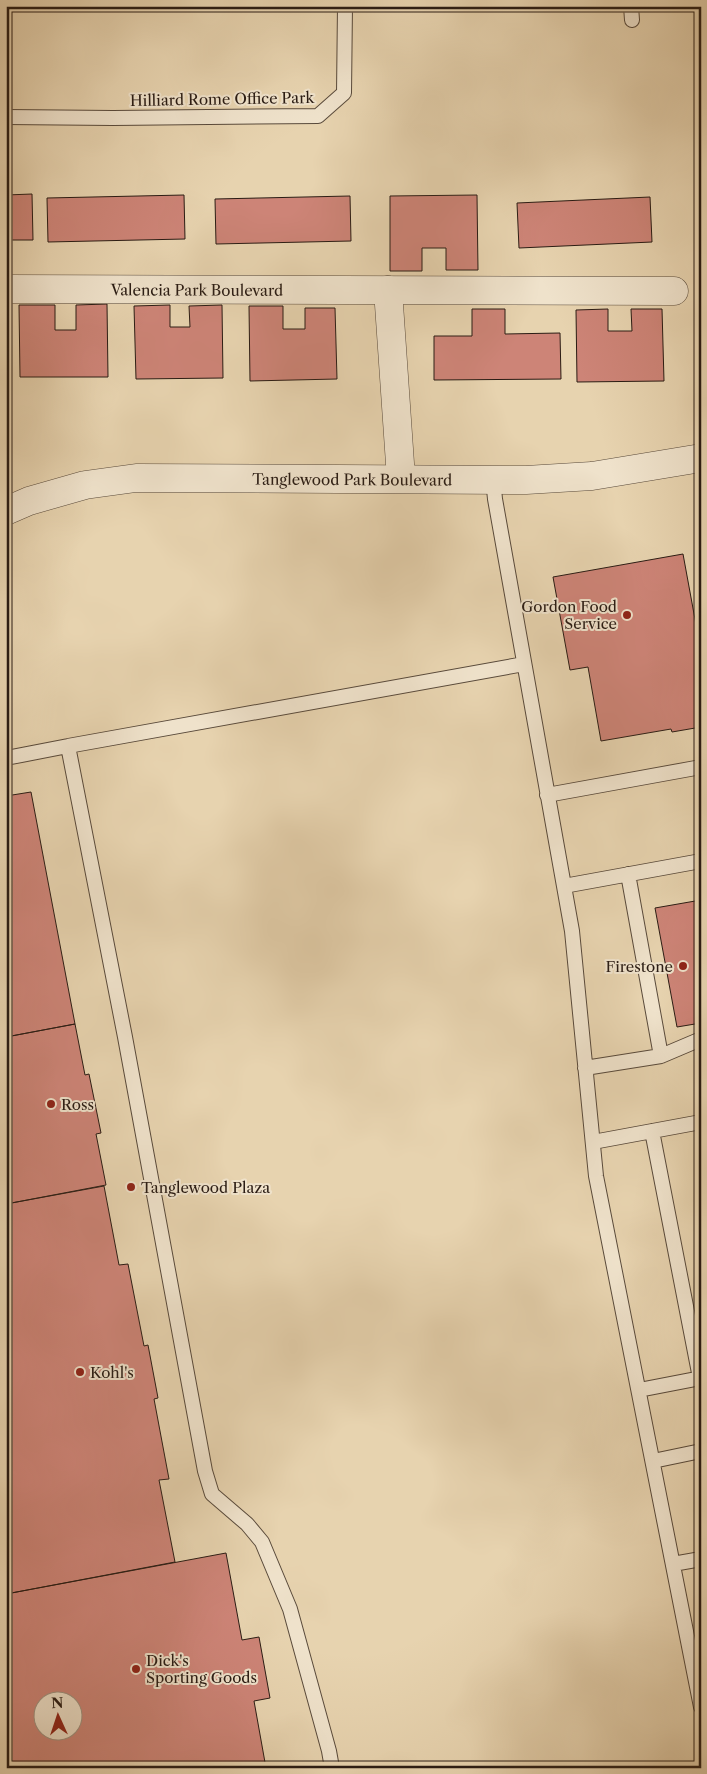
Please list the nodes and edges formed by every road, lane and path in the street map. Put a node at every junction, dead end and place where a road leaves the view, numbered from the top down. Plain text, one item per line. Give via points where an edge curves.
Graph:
1 (345, 6) edge
2 (6, 117) edge
3 (6, 288) edge
4 (388, 290) junction
5 (674, 291) dead end
6 (701, 458) edge
7 (400, 478) junction
8 (492, 479) junction
9 (6, 511) edge
10 (524, 664) junction
11 (68, 746) junction
12 (6, 758) edge
13 (701, 766) edge
14 (548, 795) junction
15 (701, 861) edge
16 (628, 874) junction
17 (564, 886) junction
18 (701, 1040) edge
19 (661, 1056) junction
20 (585, 1068) junction
21 (701, 1122) edge
22 (652, 1131) junction
23 (593, 1142) junction
24 (700, 1378) edge
25 (639, 1390) junction
26 (701, 1451) edge
27 (653, 1461) junction
28 (701, 1559) edge
29 (673, 1564) junction
30 (695, 1646) edge
31 (701, 1707) edge
32 (332, 1768) edge

1 - 2 lane, Hilliard Rome Office Park via 344,93 318,116
3 - 4 street, Valencia Park Boulevard
4 - 5 street, Valencia Park Boulevard
4 - 7 street
6 - 8 street, Tanglewood Park Boulevard via 592,476
7 - 8 street, Tanglewood Park Boulevard
7 - 9 street, Tanglewood Park Boulevard via 136,478 85,484
8 - 10 lane
10 - 11 lane
10 - 14 lane
11 - 12 lane
11 - 32 lane via 126,1037 205,1471 212,1494 247,1524 262,1542 290,1609
13 - 14 lane
14 - 17 lane
15 - 16 lane
16 - 17 lane
16 - 19 lane
17 - 20 lane via 572,931
18 - 19 lane
19 - 20 lane
20 - 23 lane
21 - 22 lane
22 - 23 lane
22 - 24 lane
23 - 25 lane via 596,1176
24 - 25 lane
25 - 27 lane
26 - 27 lane
27 - 29 lane
28 - 29 lane
29 - 30 lane
30 - 31 lane

